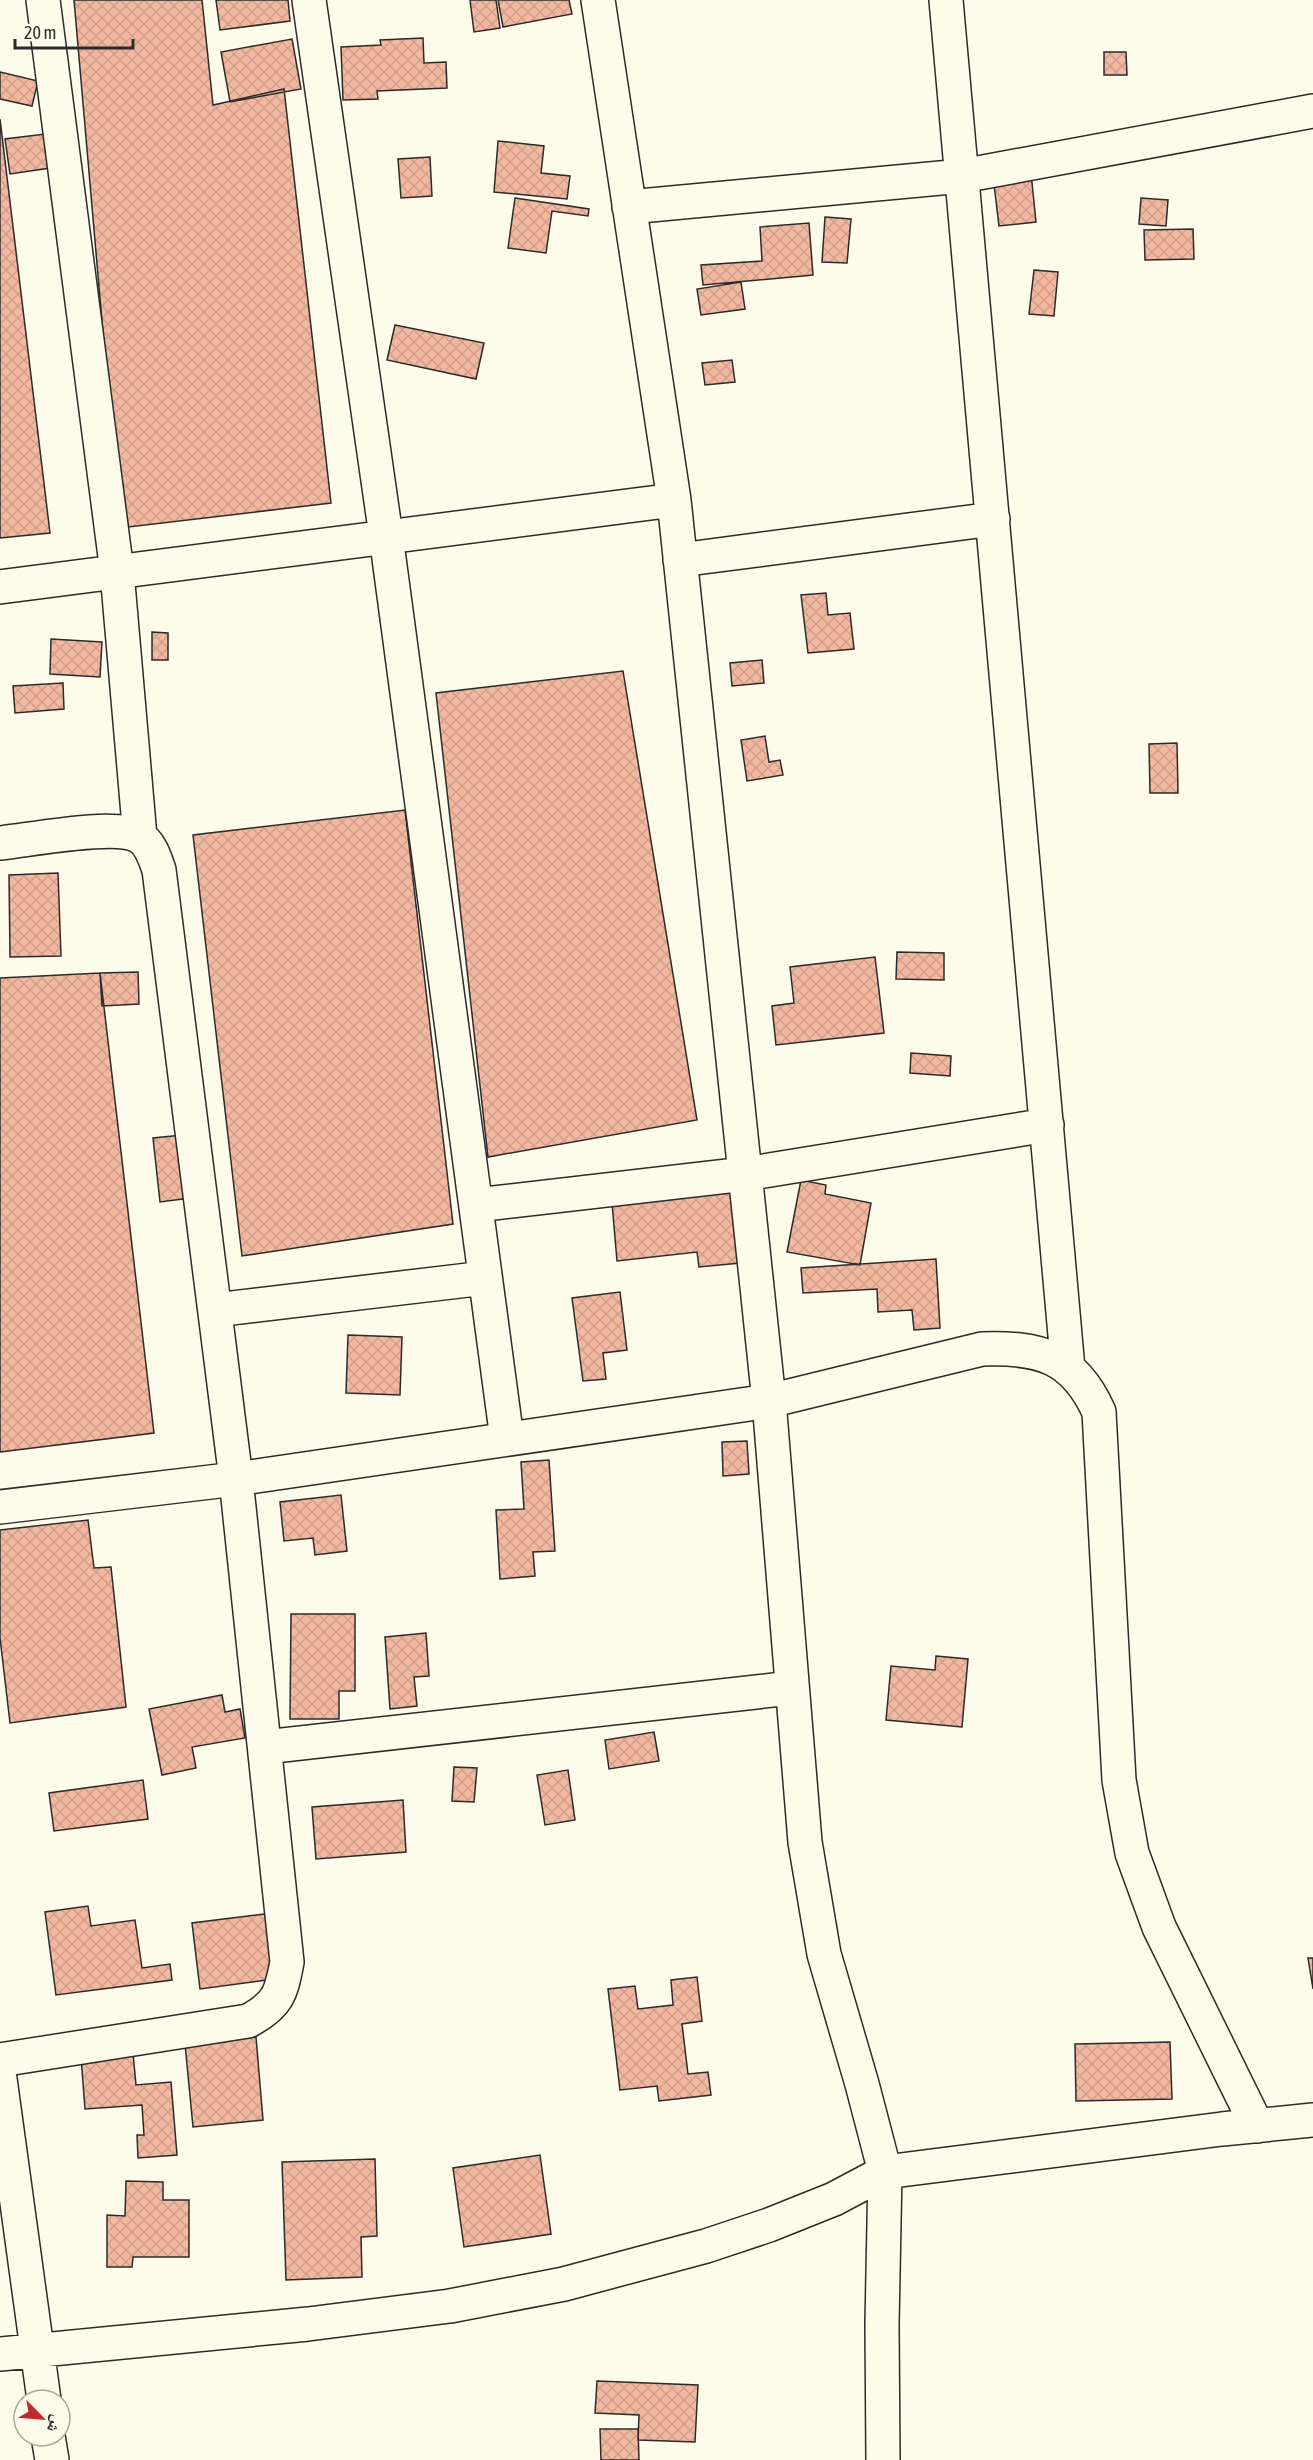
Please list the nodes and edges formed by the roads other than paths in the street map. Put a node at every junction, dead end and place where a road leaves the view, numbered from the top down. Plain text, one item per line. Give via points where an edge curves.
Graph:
1 (43, 0) edge
2 (309, 0) edge
3 (598, 0) edge
4 (946, 0) edge
5 (1313, 111) edge
6 (962, 176) junction
7 (629, 207) junction
8 (674, 500) junction
9 (993, 519) junction
10 (386, 536) junction
11 (680, 560) junction
12 (117, 572) junction
13 (0, 587) edge
14 (140, 837) junction
15 (0, 843) edge
16 (1047, 1125) junction
17 (745, 1174) junction
18 (476, 1205) junction
19 (485, 1278) junction
20 (215, 1310) junction
21 (1068, 1369) junction
22 (769, 1401) junction
23 (507, 1439) junction
24 (237, 1479) junction
25 (0, 1507) edge
26 (791, 1688) junction
27 (265, 1747) junction
28 (0, 2060) edge
29 (0, 2079) edge
30 (1313, 2120) edge
31 (1257, 2126) junction
32 (885, 2172) junction
33 (37, 2349) junction
34 (0, 2354) edge
35 (42, 2388) edge
36 (883, 2460) edge

1 - 12 street
2 - 10 street
3 - 7 street
4 - 6 street
5 - 6 street
6 - 7 street
6 - 9 street
7 - 8 street
8 - 10 street
8 - 11 street
9 - 11 street
9 - 16 street
10 - 12 street
10 - 18 street
11 - 17 street
12 - 13 street
12 - 14 street
14 - 15 street via 126,831 103,831
14 - 20 street via 152,851 159,870
16 - 17 street
16 - 21 street
17 - 18 street
17 - 22 street
18 - 19 street
19 - 20 street
19 - 23 street
20 - 24 street
21 - 22 street via 1042,1353 1014,1348 982,1349
21 - 31 street via 1089,1390 1099,1412 1119,1780 1132,1853 1159,1927
22 - 23 street
22 - 26 street
23 - 24 street
24 - 25 street
24 - 27 street
26 - 27 street
26 - 32 street via 805,1842 824,1954
27 - 28 street via 287,1962 282,1992 269,2010 248,2021
29 - 33 street
30 - 31 street
31 - 32 street
32 - 33 street via 834,2199 706,2246 564,2284 450,2306
32 - 36 street
33 - 34 street
33 - 35 street

